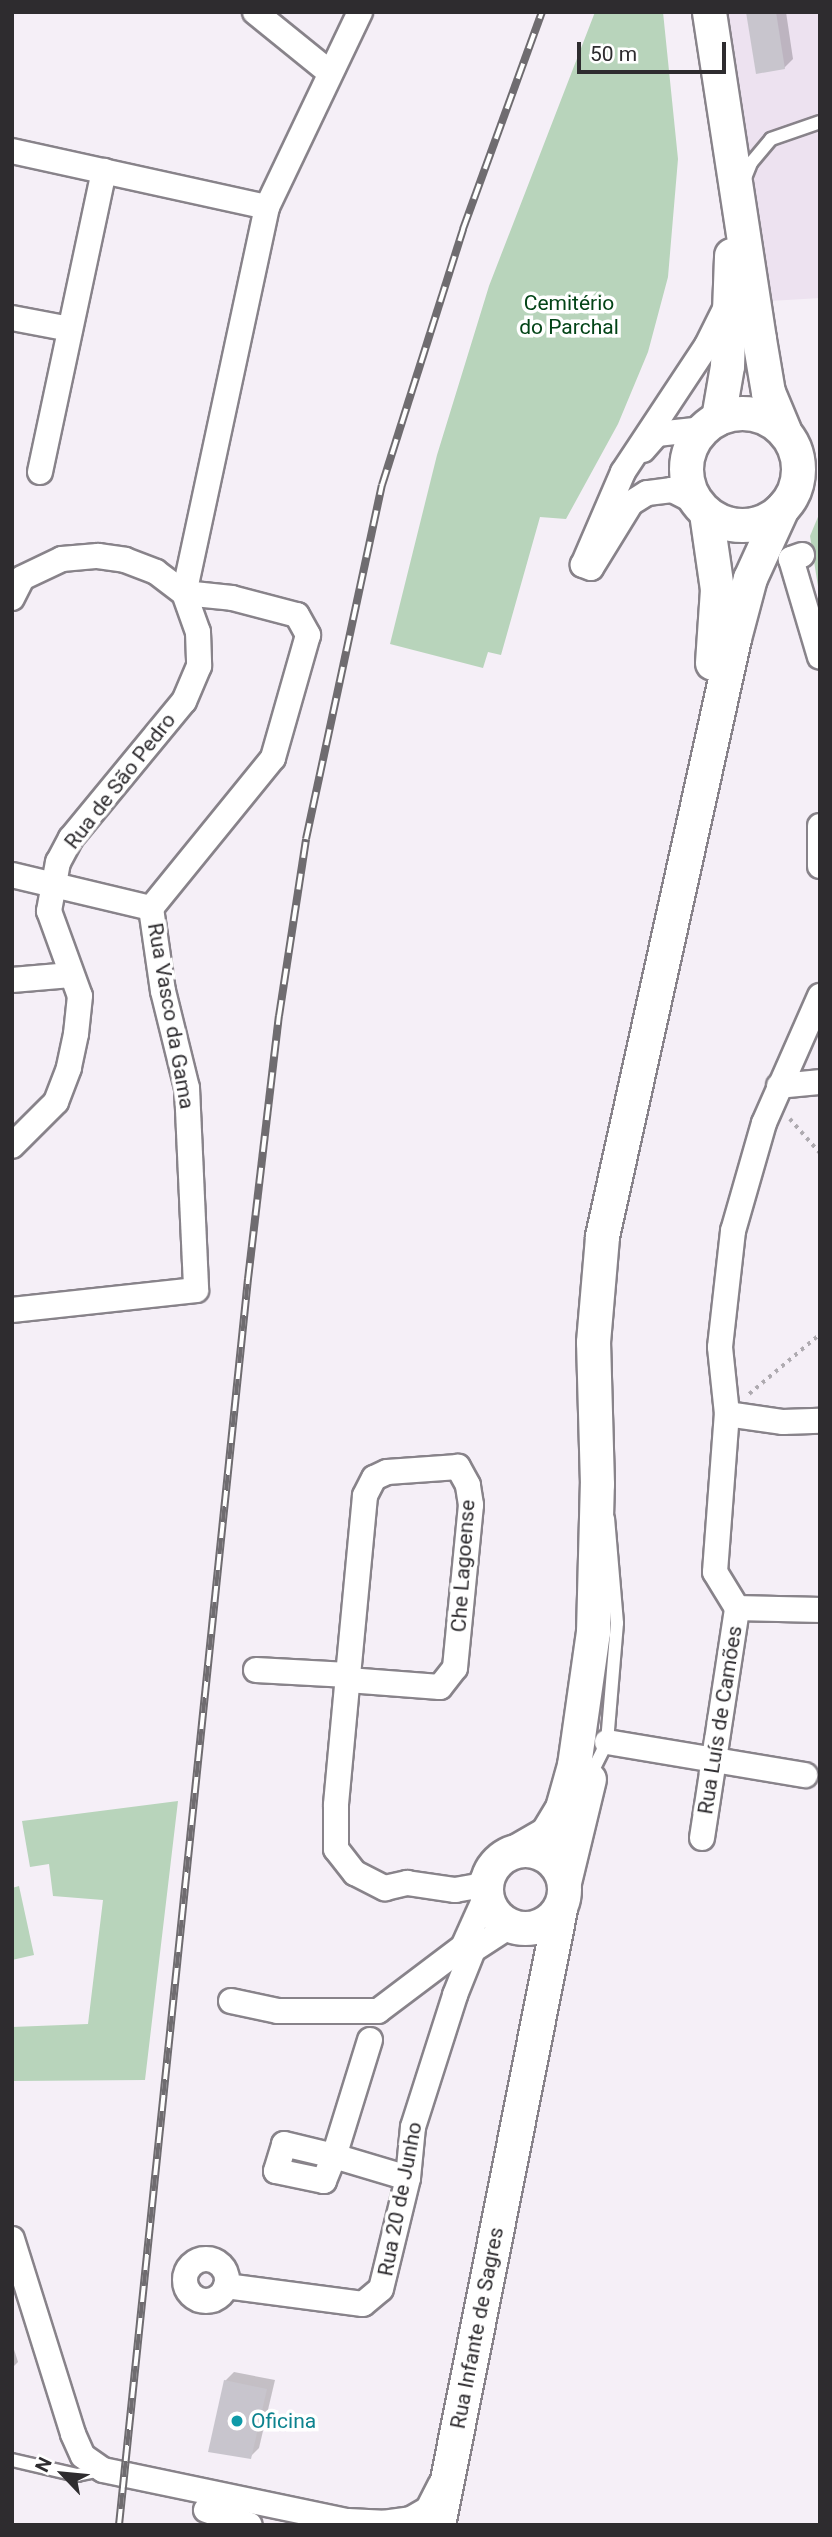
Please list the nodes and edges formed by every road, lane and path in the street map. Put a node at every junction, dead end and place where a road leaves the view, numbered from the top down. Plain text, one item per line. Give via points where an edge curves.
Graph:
1 (255, 12) edge
2 (360, 12) edge
3 (709, 12) edge
4 (329, 72) junction
5 (820, 122) edge
6 (12, 151) edge
7 (104, 172) junction
8 (736, 184) junction
9 (267, 207) junction
10 (12, 318) edge
11 (70, 329) junction
12 (710, 423) junction
13 (799, 444) edge
14 (40, 472) dead end
15 (623, 472) junction
16 (797, 498) edge
17 (701, 507) junction
18 (802, 555) dead end
19 (16, 584) edge
20 (184, 593) junction
21 (820, 657) edge
22 (701, 805) junction
23 (820, 826) edge
24 (820, 866) edge
25 (12, 875) edge
26 (51, 884) junction
27 (151, 908) junction
28 (71, 975) junction
29 (12, 980) edge
30 (820, 996) edge
31 (820, 1082) edge
32 (779, 1086) junction
33 (790, 1119) dead end
34 (12, 1146) edge
35 (820, 1153) edge
36 (12, 1310) edge
37 (820, 1334) edge
38 (726, 1414) junction
39 (820, 1420) edge
40 (597, 1484) junction
41 (737, 1608) junction
42 (820, 1610) edge
43 (256, 1670) dead end
44 (348, 1678) junction
45 (607, 1742) junction
46 (716, 1761) junction
47 (804, 1775) dead end
48 (589, 1779) junction
49 (702, 1838) dead end
50 (518, 1850) junction
51 (385, 1888) junction
52 (484, 1893) junction
53 (562, 1896) junction
54 (510, 1928) junction
55 (474, 1950) junction
56 (437, 1970) junction
57 (455, 1995) junction
58 (231, 2001) dead end
59 (370, 2040) dead end
60 (514, 2131) junction
61 (408, 2178) junction
62 (12, 2239) edge
63 (226, 2286) dead end
64 (453, 2452) junction
65 (12, 2460) edge
66 (113, 2473) junction
67 (206, 2510) edge
68 (297, 2518) edge
69 (352, 2523) edge
70 (387, 2524) edge
71 (250, 2525) edge
72 (438, 2525) edge

1 - 4 street
2 - 4 street
3 - 8 main road
4 - 9 street
5 - 8 lane via 771,139
6 - 7 street
7 - 9 street
7 - 11 street
8 - 12 main road via 727,366
8 - 13 main road via 768,391
8 - 15 street via 725,310
9 - 20 street
10 - 11 street
11 - 14 street
12 - 13 main road via 737,412 756,414
12 - 15 street via 657,435
12 - 17 main road via 690,445 686,465
13 - 16 main road
15 - 17 street via 583,565 591,568 631,503 647,492 672,490
16 - 17 main road via 748,525 728,524
16 - 22 main road via 750,578
17 - 22 main road via 718,589
18 - 21 street via 791,559
19 - 20 street via 62,559 98,556 156,572
20 - 26 street, Rua de São Pedro via 198,632 199,666 184,701 71,838
20 - 27 street, Rua Vasco da Gama via 232,598 297,615 308,635 273,758
22 - 40 main road via 601,1236 593,1342
23 - 24 street
25 - 26 street
26 - 27 street
26 - 28 street, Rua de São Pedro via 49,911
27 - 36 street, Rua Vasco da Gama via 163,991 187,1088 196,1290
28 - 29 street
28 - 34 street, Rua de São Pedro via 80,996 69,1068 56,1102
30 - 32 street, Rua Luís de Camões
31 - 32 street
32 - 38 street, Rua Luís de Camões via 733,1231 720,1347
33 - 35 path
37 - 38 path
38 - 39 street via 783,1422
38 - 41 street, Rua Luís de Camões via 715,1572
40 - 45 lane via 612,1530 617,1623
40 - 48 main road via 606,1536 600,1715
40 - 50 main road via 593,1632 574,1765 562,1808 547,1833
41 - 42 street
41 - 46 street, Rua Luís de Camões
43 - 44 street, Che Lagoense
44 - 44 street, Che Lagoense via 365,1496 374,1478 387,1472 458,1467 468,1485 471,1505 455,1668 440,1687
44 - 51 street, Che Lagoense via 335,1849 355,1873
45 - 46 street
45 - 48 lane
46 - 47 street
46 - 49 street, Rua Luís de Camões
48 - 53 main road
50 - 52 main road
50 - 53 main road via 536,1850 550,1858
51 - 52 street
51 - 52 street via 407,1882 455,1891 478,1886
52 - 54 main road via 491,1910
52 - 56 street via 463,1947
53 - 54 main road via 543,1925
53 - 60 main road
54 - 55 street
54 - 60 main road via 538,1956 538,1982
55 - 56 street
55 - 57 street, Rua 20 de Junho
56 - 57 street
56 - 58 street via 378,2011 278,2011
57 - 61 street, Rua 20 de Junho via 413,2127
59 - 61 street via 334,2156
60 - 64 main road, Rua Infante de Sagres
61 - 63 street, Rua 20 de Junho via 381,2289 363,2304
62 - 66 street via 73,2434 83,2456
64 - 70 street via 428,2509 411,2519
64 - 72 main road, Rua Infante de Sagres
65 - 66 lane via 76,2475
66 - 67 street
67 - 68 street
67 - 71 street
68 - 69 street
69 - 70 street

